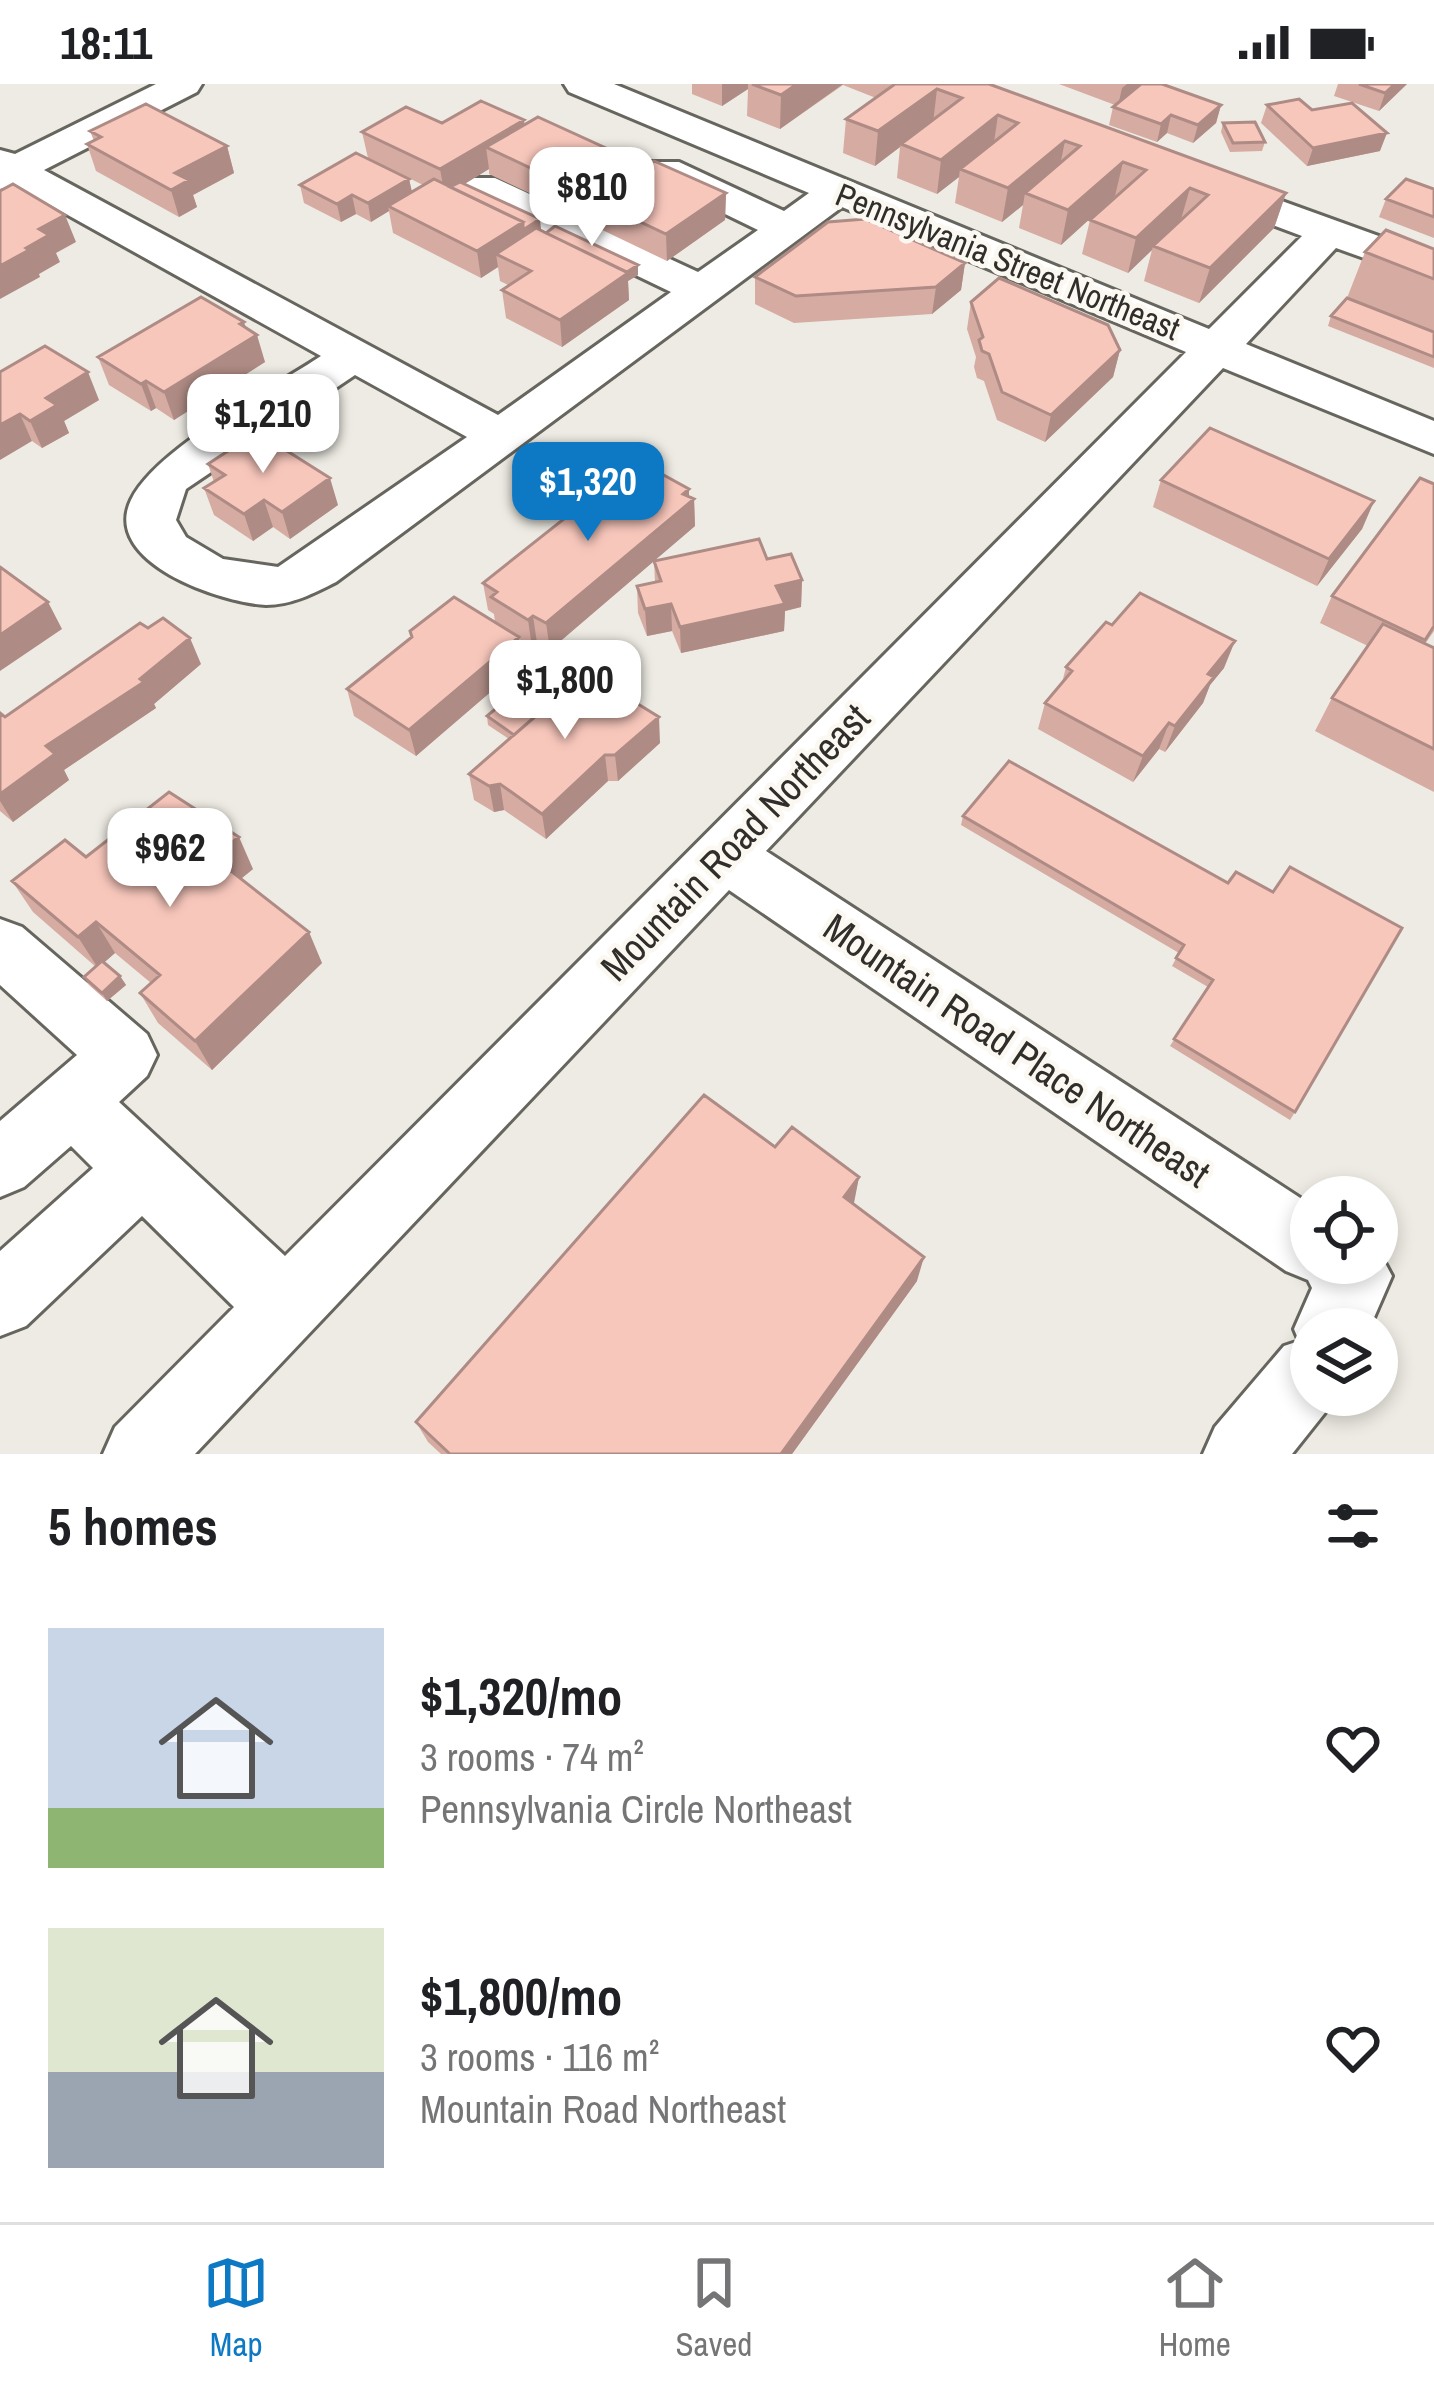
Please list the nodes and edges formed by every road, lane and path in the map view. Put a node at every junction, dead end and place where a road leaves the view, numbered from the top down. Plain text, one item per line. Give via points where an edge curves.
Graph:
1 (184, 84) edge
2 (581, 84) edge
3 (4, 169) edge
4 (665, 170) edge
5 (1172, 174) edge
6 (481, 186) edge
7 (838, 191) junction
8 (787, 228) junction
9 (1330, 231) junction
10 (1434, 269) edge
11 (702, 290) junction
12 (1217, 347) junction
13 (354, 355) junction
14 (503, 437) junction
15 (1434, 439) edge
16 (724, 854) junction
17 (0, 946) edge
18 (72, 1102) junction
19 (0, 1165) edge
20 (142, 1169) junction
21 (1290, 1232) edge
22 (0, 1300) edge
23 (285, 1306) junction
24 (1290, 1397) edge
25 (142, 1454) edge
26 (1241, 1454) edge

1 - 3 street
2 - 7 street, Pennsylvania Street Northeast
3 - 13 street
4 - 8 street
5 - 9 street
6 - 11 street
7 - 8 street
7 - 12 street, Pennsylvania Street Northeast
8 - 11 street
9 - 10 street
9 - 12 street, Mountain Road Northeast
11 - 14 street
12 - 15 street, Pennsylvania Street Northeast
12 - 16 street, Mountain Road Northeast
13 - 14 street
13 - 14 street via 169,478 151,524 165,546 206,574 246,586 284,585 351,549
16 - 21 street, Mountain Road Place Northeast
16 - 23 street, Mountain Road Northeast
17 - 18 street via 124,1055
18 - 19 street
18 - 20 street
20 - 22 street
20 - 23 street
23 - 25 street, Mountain Road Northeast
24 - 26 street

